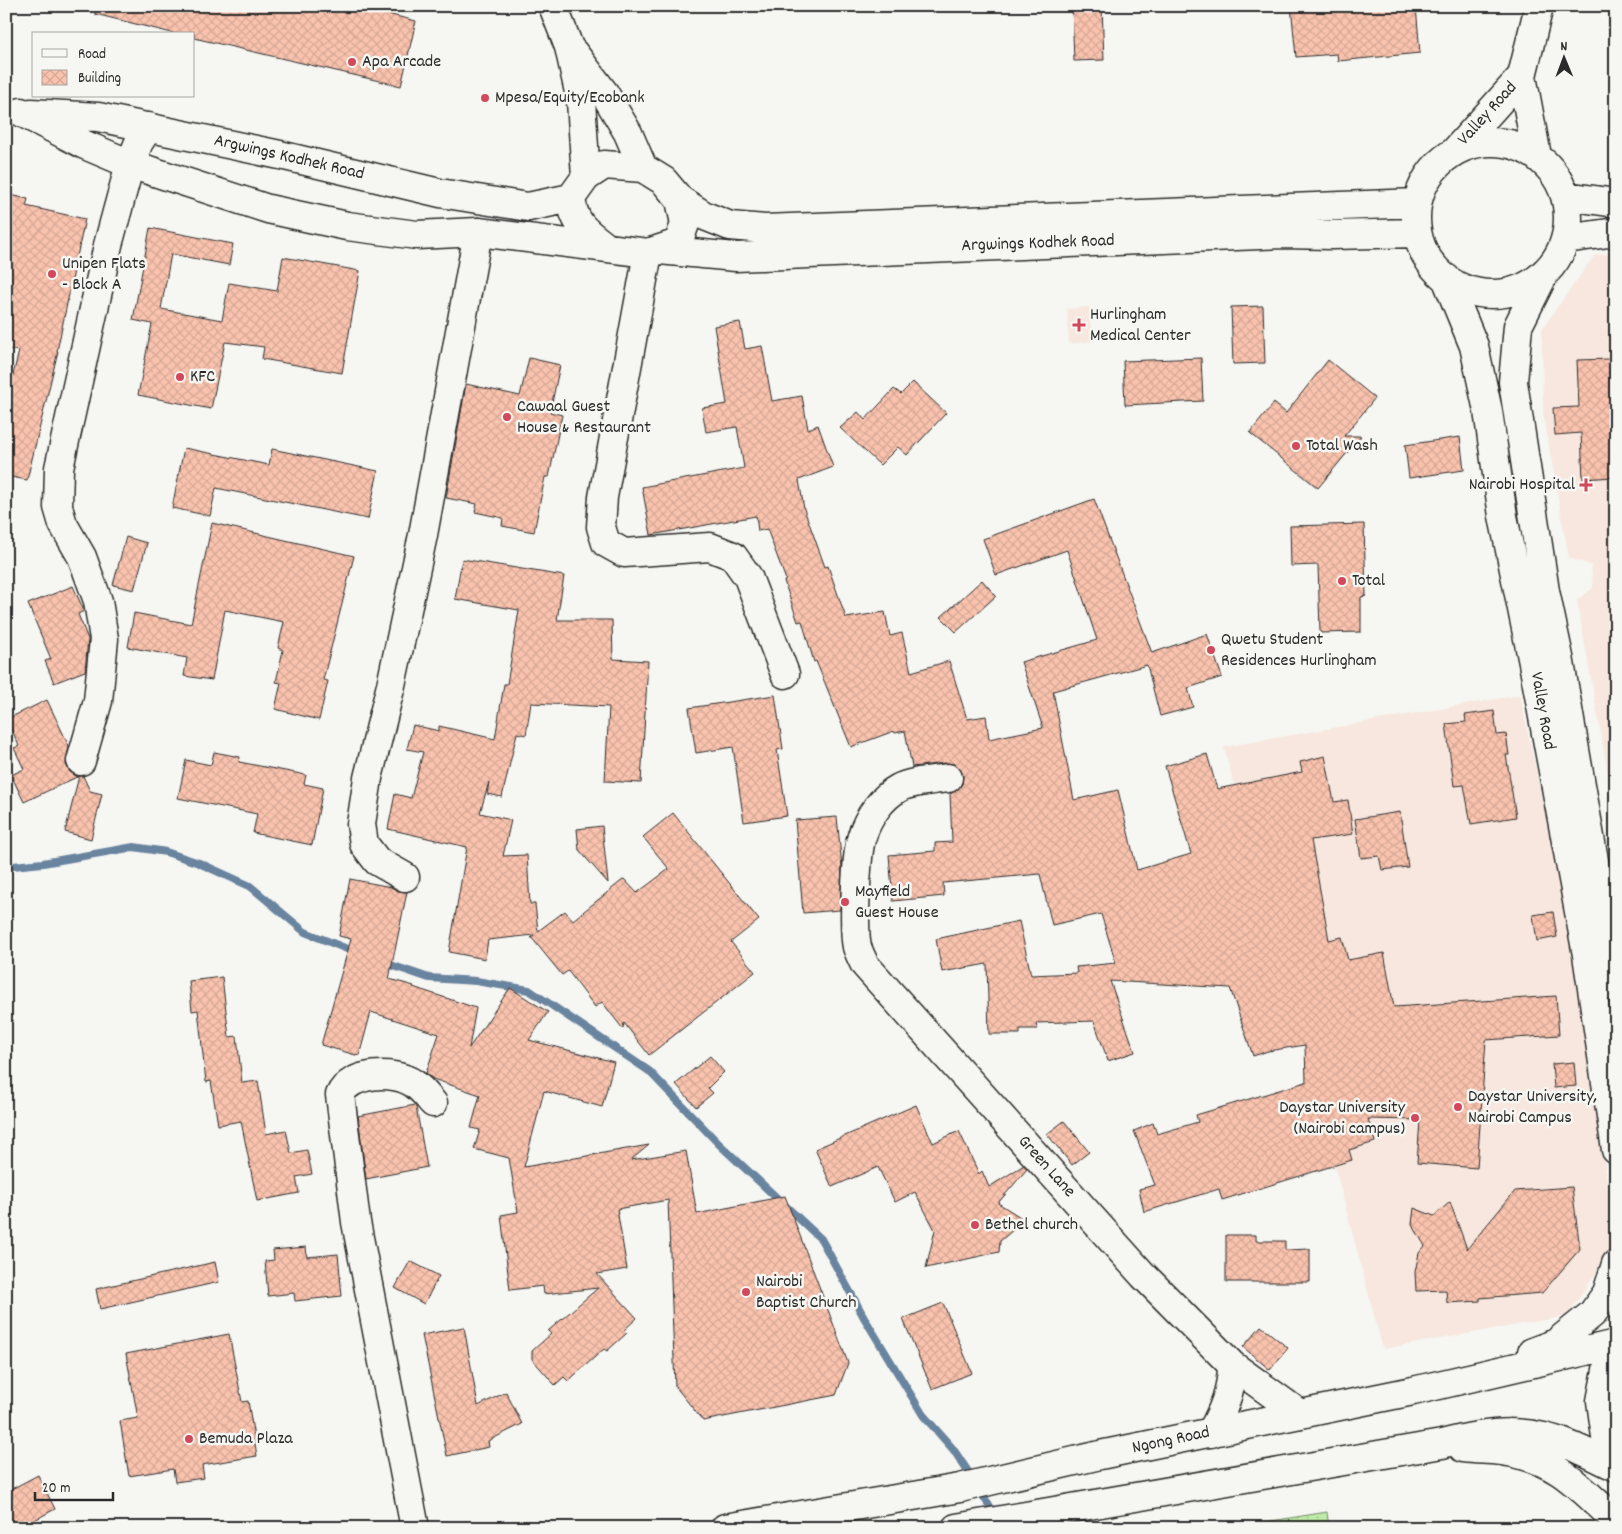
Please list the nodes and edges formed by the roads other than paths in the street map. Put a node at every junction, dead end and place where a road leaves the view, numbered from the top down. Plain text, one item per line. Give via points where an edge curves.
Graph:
1 (553, 6) edge
2 (1539, 6) edge
3 (569, 47) junction
4 (1522, 76) junction
5 (13, 110) edge
6 (148, 127) junction
7 (1455, 151) junction
8 (1537, 156) junction
9 (130, 164) junction
10 (643, 168) junction
11 (579, 187) junction
12 (1566, 196) junction
13 (680, 200) junction
14 (1416, 202) junction
15 (1616, 204) edge
16 (478, 232) junction
17 (1616, 232) edge
18 (1417, 233) junction
19 (1566, 239) junction
20 (606, 247) junction
21 (653, 252) junction
22 (1545, 272) junction
23 (1446, 278) junction
24 (785, 674) dead end
25 (81, 761) dead end
26 (948, 778) dead end
27 (405, 877) dead end
28 (1616, 988) edge
29 (433, 1103) dead end
30 (1616, 1150) edge
31 (1616, 1264) edge
32 (1616, 1344) edge
33 (1616, 1352) edge
34 (1232, 1365) junction
35 (1472, 1376) junction
36 (1300, 1414) junction
37 (1211, 1433) junction
38 (1442, 1444) junction
39 (1616, 1456) edge
40 (1616, 1467) edge
41 (1616, 1520) edge
42 (962, 1527) edge
43 (415, 1528) edge
44 (725, 1528) edge

1 - 3 main road
2 - 4 main road, Valley Road
3 - 10 main road via 606,94
3 - 11 main road via 581,101
4 - 7 main road, Valley Road
4 - 8 main road, Valley Road
5 - 6 main road, Argwings Kodhek Road via 98,117
5 - 9 main road
6 - 9 main road
6 - 11 main road, Argwings Kodhek Road via 440,193 528,206
7 - 8 main road via 1488,142 1523,148
7 - 14 main road via 1437,164 1424,182
8 - 12 main road via 1554,174
9 - 16 main road via 268,209 347,226 417,235
9 - 25 main road via 108,245 59,468 58,507 82,557 98,601 104,638 98,701
10 - 11 main road via 604,166
10 - 13 main road via 664,181
11 - 20 main road via 573,213 582,228
12 - 15 main road
12 - 19 main road
13 - 14 main road, Argwings Kodhek Road via 705,216 730,226 765,229
13 - 21 main road via 685,224 678,243
14 - 18 main road
16 - 20 main road
16 - 27 main road via 423,535 368,778 361,824 364,844 377,862
17 - 19 main road
18 - 21 main road, Argwings Kodhek Road via 1283,234 736,257
18 - 23 main road via 1427,259
19 - 22 main road
20 - 21 main road
21 - 24 main road via 604,496 601,527 606,544 624,553 710,547 734,556 748,577
22 - 23 main road via 1523,287 1497,293 1470,290
22 - 28 main road, Valley Road via 1518,326 1513,382 1544,591 1559,657
23 - 30 main road, Valley Road via 1474,346 1488,411 1503,516 1587,955
26 - 34 main road, Green Lane via 900,786 872,814 862,836 858,855 856,928 857,948 865,965 1143,1275
29 - 43 main road via 408,1080 385,1074 351,1082 340,1095 356,1222
31 - 35 main road via 1607,1293 1592,1314 1556,1343
32 - 35 main road, Ngong Road
33 - 39 main road via 1608,1365 1601,1401 1606,1437
34 - 36 main road, Green Lane
34 - 37 main road via 1232,1380 1224,1410
35 - 36 main road, Ngong Road
36 - 37 main road, Ngong Road
37 - 44 main road, Ngong Road via 960,1488
38 - 40 main road via 1478,1435 1509,1432 1540,1436
38 - 41 main road via 1512,1452 1552,1466 1572,1479
38 - 42 main road

